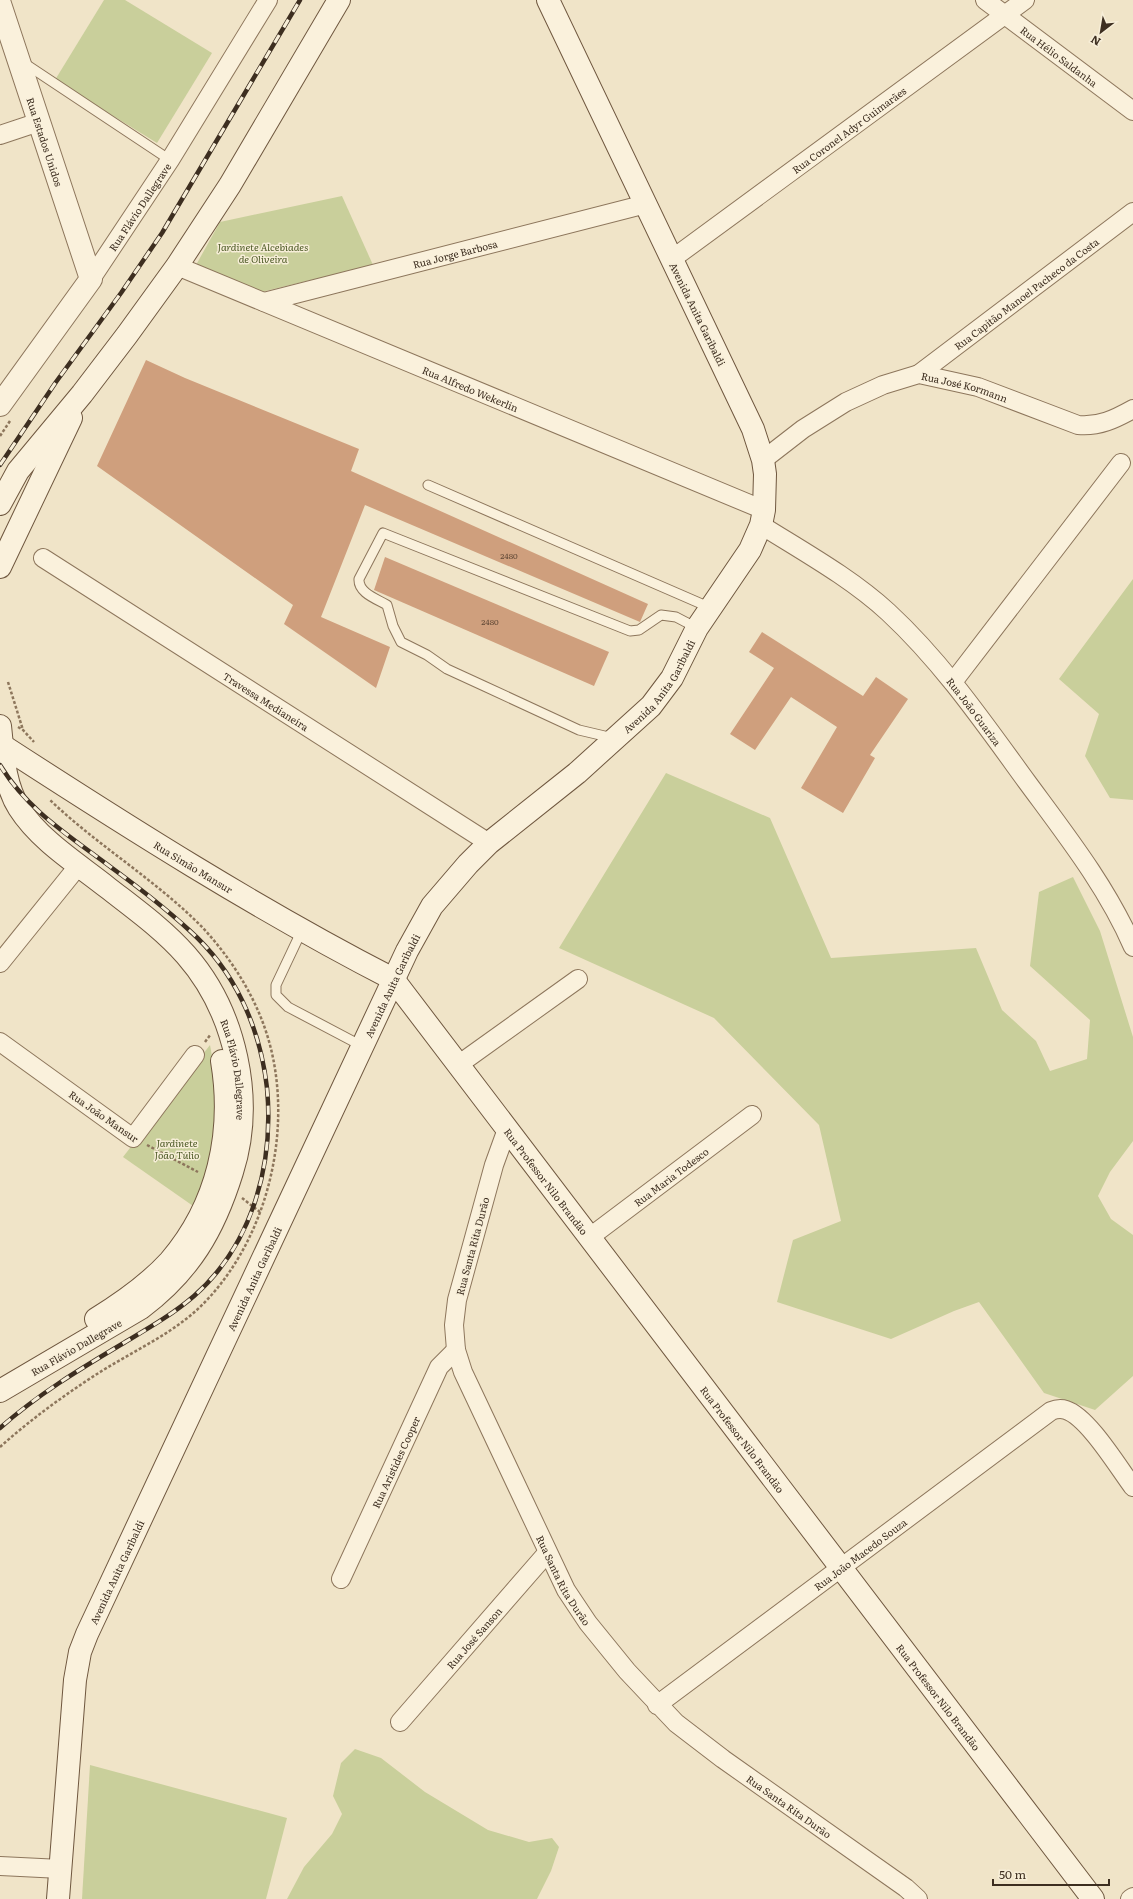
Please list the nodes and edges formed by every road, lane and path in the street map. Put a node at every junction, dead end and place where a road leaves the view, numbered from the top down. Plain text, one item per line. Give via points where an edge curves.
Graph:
1 (268, 0) edge
2 (339, 0) edge
3 (548, 0) edge
4 (985, 0) edge
5 (1025, 0) edge
6 (0, 4) edge
7 (1005, 15) junction
8 (18, 59) junction
9 (1133, 112) edge
10 (39, 122) junction
11 (0, 135) edge
12 (170, 160) junction
13 (646, 204) junction
14 (1133, 212) edge
15 (672, 259) junction
16 (177, 266) junction
17 (91, 280) junction
18 (264, 302) junction
19 (919, 374) junction
20 (82, 394) junction
21 (0, 405) edge
22 (1133, 409) edge
23 (763, 460) junction
24 (1121, 463) dead end
25 (428, 485) dead end
26 (0, 504) edge
27 (763, 517) junction
28 (43, 558) dead end
29 (0, 567) edge
30 (711, 608) junction
31 (698, 628) junction
32 (8, 682) dead end
33 (953, 682) junction
34 (1, 738) edge
35 (613, 739) junction
36 (39, 745) dead end
37 (0, 788) edge
38 (49, 799) dead end
39 (489, 843) junction
40 (75, 870) junction
41 (302, 930) junction
42 (1133, 947) edge
43 (0, 963) edge
44 (578, 978) dead end
45 (393, 979) junction
46 (0, 1042) edge
47 (362, 1046) junction
48 (195, 1056) dead end
49 (458, 1065) junction
50 (752, 1115) dead end
51 (507, 1129) junction
52 (133, 1138) junction
53 (214, 1180) junction
54 (236, 1194) dead end
55 (260, 1212) junction
56 (278, 1225) junction
57 (590, 1238) junction
58 (456, 1350) junction
59 (0, 1390) edge
60 (0, 1447) edge
61 (1133, 1486) edge
62 (547, 1553) junction
63 (841, 1568) junction
64 (341, 1579) dead end
65 (657, 1705) junction
66 (400, 1722) dead end
67 (0, 1866) edge
68 (61, 1869) junction
69 (1133, 1897) edge
70 (58, 1899) edge
71 (918, 1899) edge
72 (1093, 1899) edge
73 (1130, 1899) edge

1 - 12 street, Rua Flávio Dallegrave
2 - 16 main road via 230,185
3 - 13 main road, Avenida Anita Garibaldi
4 - 7 street, Rua Hélio Saldanha
5 - 7 street, Rua Coronel Adyr Guimarães
6 - 8 main road, Rua Estados Unidos
7 - 9 street, Rua Hélio Saldanha
7 - 15 street, Rua Coronel Adyr Guimarães
8 - 10 main road, Rua Estados Unidos
8 - 12 lane
10 - 11 street
10 - 17 main road, Rua Estados Unidos
12 - 17 street, Rua Flávio Dallegrave
13 - 15 main road, Avenida Anita Garibaldi
13 - 18 street, Rua Jorge Barbosa
14 - 19 street, Rua Capitão Manoel Pacheco da Costa
15 - 23 main road, Avenida Anita Garibaldi via 745,412
16 - 18 street, Rua Alfredo Wekerlin
16 - 20 main road
17 - 21 main road, Rua Flávio Dallegrave
18 - 27 street, Rua Alfredo Wekerlin
19 - 22 street, Rua José Kormann via 978,387 1078,425 1101,424
19 - 23 street, Rua José Kormann via 883,385 846,402 803,429
20 - 26 main road via 22,466
20 - 29 main road
23 - 27 main road, Avenida Anita Garibaldi via 766,486
24 - 33 street
25 - 30 lane
27 - 30 main road, Avenida Anita Garibaldi via 750,550
27 - 33 street, Rua João Guariza via 870,597 903,627
28 - 39 street, Travessa Medianeira
30 - 31 main road, Avenida Anita Garibaldi
31 - 35 main road, Avenida Anita Garibaldi via 672,678 651,706
31 - 35 lane via 676,617 661,615 639,630 630,631 383,534 359,579 359,584 361,590 387,605 401,642 447,669 579,730
32 - 36 path via 23,730
33 - 42 street, Rua João Guariza via 1082,856 1116,912
34 - 40 main road, Rua Flávio Dallegrave via 6,775 18,806 30,824
34 - 41 main road, Rua Simão Mansur via 207,876
35 - 39 main road, Avenida Anita Garibaldi via 577,773
37 - 40 main road, Rua Flávio Dallegrave via 20,829 42,853
38 - 55 path via 180,905 233,965 251,997 263,1024 273,1062 279,1112 272,1171
39 - 45 main road, Avenida Anita Garibaldi via 449,884 432,906
40 - 43 street
40 - 53 main road, Rua Flávio Dallegrave via 173,960 204,1006 221,1054 225,1080 225,1139
40 - 59 main road, Rua Flávio Dallegrave via 159,928 204,978 217,1001 234,1048 242,1098 241,1132 236,1162 214,1221 196,1252 167,1287 141,1308
41 - 45 main road, Rua Simão Mansur
41 - 47 lane via 276,985 276,995 288,1007
44 - 49 street
45 - 47 main road, Avenida Anita Garibaldi
45 - 49 main road, Rua Professor Nilo Brandão
46 - 52 street, Rua João Mansur
47 - 56 main road, Avenida Anita Garibaldi
48 - 52 street
49 - 51 main road, Rua Professor Nilo Brandão
50 - 57 street, Rua Maria Todesco
51 - 57 main road, Rua Professor Nilo Brandão
51 - 58 street, Rua Santa Rita Durão via 494,1164 462,1280 454,1325
52 - 53 path, Rua João Mansur
53 - 59 main road, Rua Flávio Dallegrave via 196,1223 170,1261 110,1310 38,1355
54 - 55 path
55 - 56 path
55 - 60 path via 237,1260 216,1290 198,1309 173,1328 97,1374 34,1417
56 - 68 main road, Avenida Anita Garibaldi via 80,1652 75,1680
57 - 63 main road, Rua Professor Nilo Brandão
58 - 62 street, Rua Santa Rita Durão via 463,1372
58 - 64 street, Rua Aristides Cooper via 439,1367
61 - 63 street, Rua João Macedo Souza via 1088,1427 1073,1413 1058,1408
62 - 65 street, Rua Santa Rita Durão via 580,1612
62 - 66 street, Rua José Sanson
63 - 65 street, Rua João Macedo Souza
63 - 72 main road, Rua Professor Nilo Brandão
65 - 71 street, Rua Santa Rita Durão via 699,1742
67 - 68 street
68 - 70 main road, Avenida Anita Garibaldi
69 - 73 street

